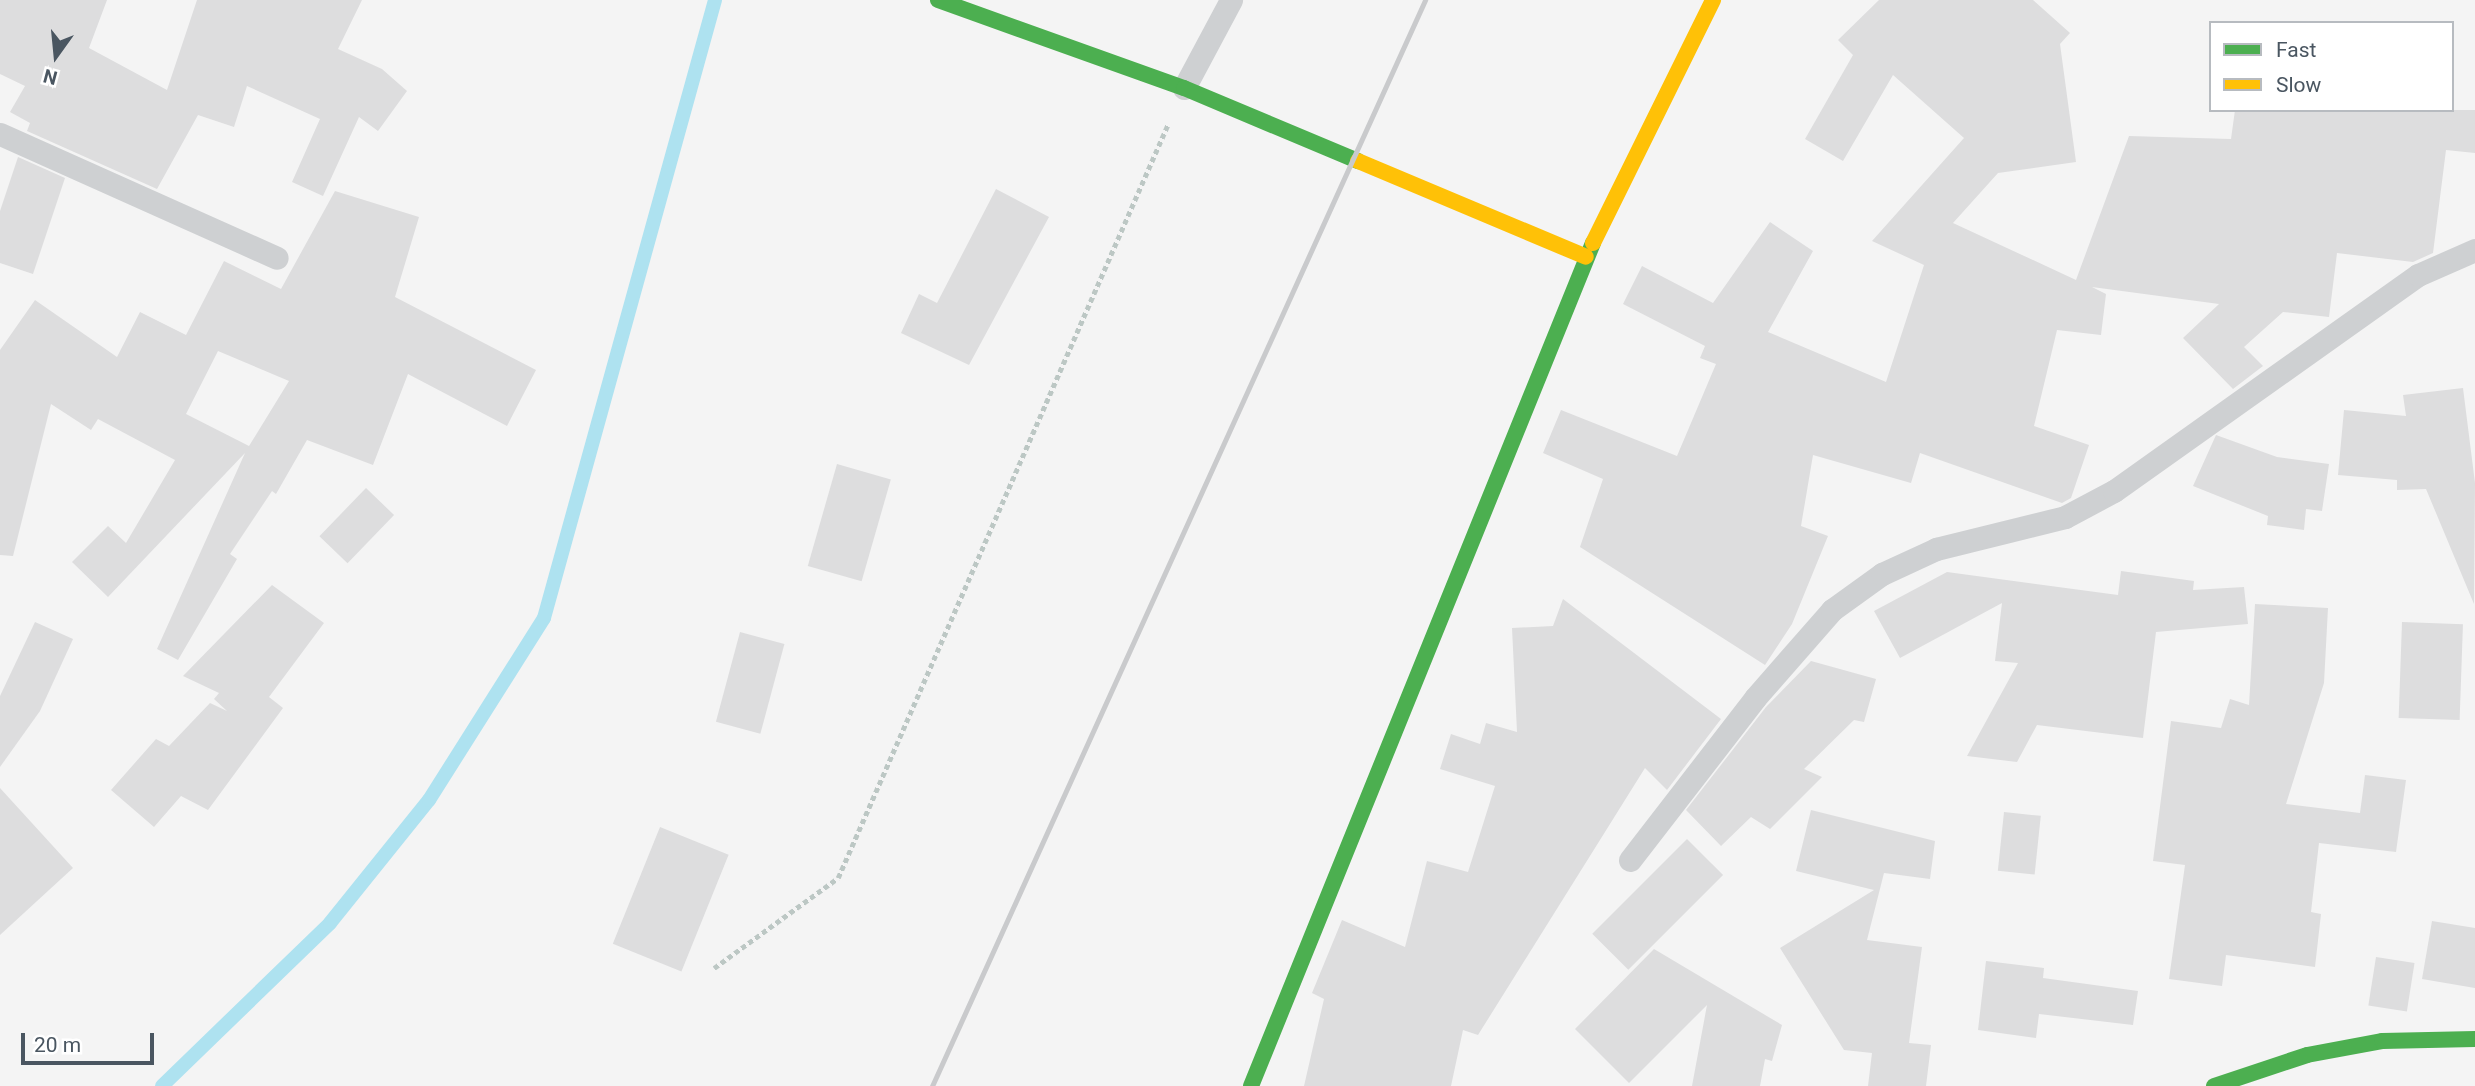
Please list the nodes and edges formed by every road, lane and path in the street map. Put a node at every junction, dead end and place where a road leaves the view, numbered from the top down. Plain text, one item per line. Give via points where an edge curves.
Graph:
1 (938, 0) edge
2 (1231, 0) edge
3 (1713, 0) edge
4 (1184, 88) junction
5 (0, 134) edge
6 (2475, 250) edge
7 (1586, 257) junction
8 (276, 258) dead end
9 (1630, 860) dead end
10 (714, 968) dead end
11 (2475, 1039) edge
12 (1251, 1086) edge
13 (2214, 1086) edge

1 - 4 street
2 - 4 lane
3 - 7 street
4 - 7 street
4 - 10 path via 838,878
5 - 8 lane
6 - 9 lane via 2418,275 2114,491 2065,517 1936,549 1882,574 1832,610 1755,698
7 - 12 street
11 - 13 street via 2382,1041 2307,1055

